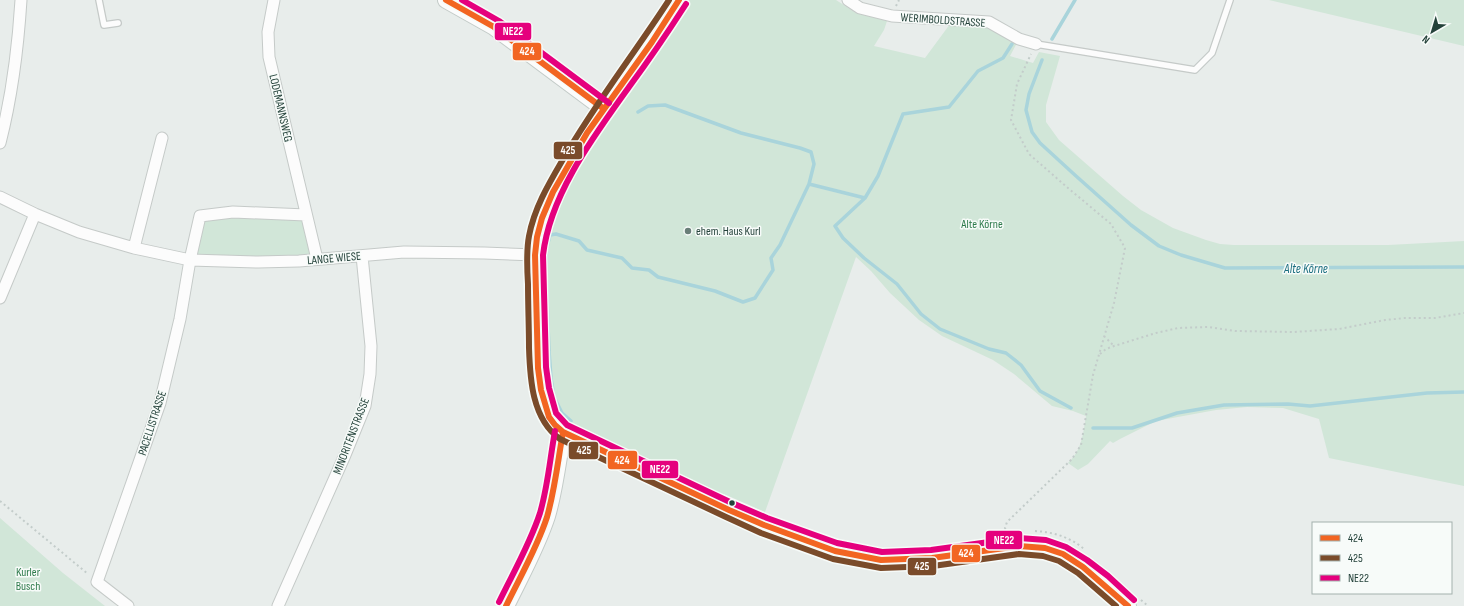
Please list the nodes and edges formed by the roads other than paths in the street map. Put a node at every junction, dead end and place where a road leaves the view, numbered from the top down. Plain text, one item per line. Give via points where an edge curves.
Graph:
1 (21, 0) edge
2 (99, 0) edge
3 (274, 0) edge
4 (446, 0) edge
5 (679, 0) edge
6 (848, 0) edge
7 (1230, 0) edge
8 (118, 23) dead end
9 (1036, 44) joint
10 (604, 109) junction
11 (162, 138) dead end
12 (0, 143) edge
13 (0, 197) edge
14 (35, 214) junction
15 (306, 214) junction
16 (134, 248) junction
17 (535, 255) junction
18 (362, 256) junction
19 (317, 259) junction
20 (190, 260) junction
21 (0, 298) edge
22 (563, 432) junction
23 (128, 606) edge
24 (278, 606) edge
25 (506, 606) edge
26 (1128, 606) edge

1 - 12 street via 12,84
2 - 8 lane via 104,24
3 - 15 street, LODEMANNSWEG via 268,32 269,57
4 - 10 street via 494,28
5 - 10 street
6 - 9 street, WERIMBOLDSTRASSE via 860,8 892,16 989,22 1018,39
7 - 9 lane via 1212,53 1195,70
10 - 17 street via 553,192 542,218
11 - 16 street
13 - 14 street, LANGE WIESE
14 - 16 street, LANGE WIESE via 79,232
14 - 21 street
15 - 19 street, LODEMANNSWEG
15 - 20 street via 233,212 200,216
16 - 20 street, LANGE WIESE
17 - 18 street, LANGE WIESE via 404,252
17 - 22 street via 541,390 549,417
18 - 19 street, LANGE WIESE
18 - 24 street, MINORITENSTRASSE via 371,346 365,406
19 - 20 street, LANGE WIESE via 258,262
20 - 23 street, PACELLISTRASSE via 180,318 160,403 97,582
22 - 25 street via 547,516 528,563
22 - 26 street via 728,510 835,551 882,560 932,558 1019,546 1053,550 1079,563

